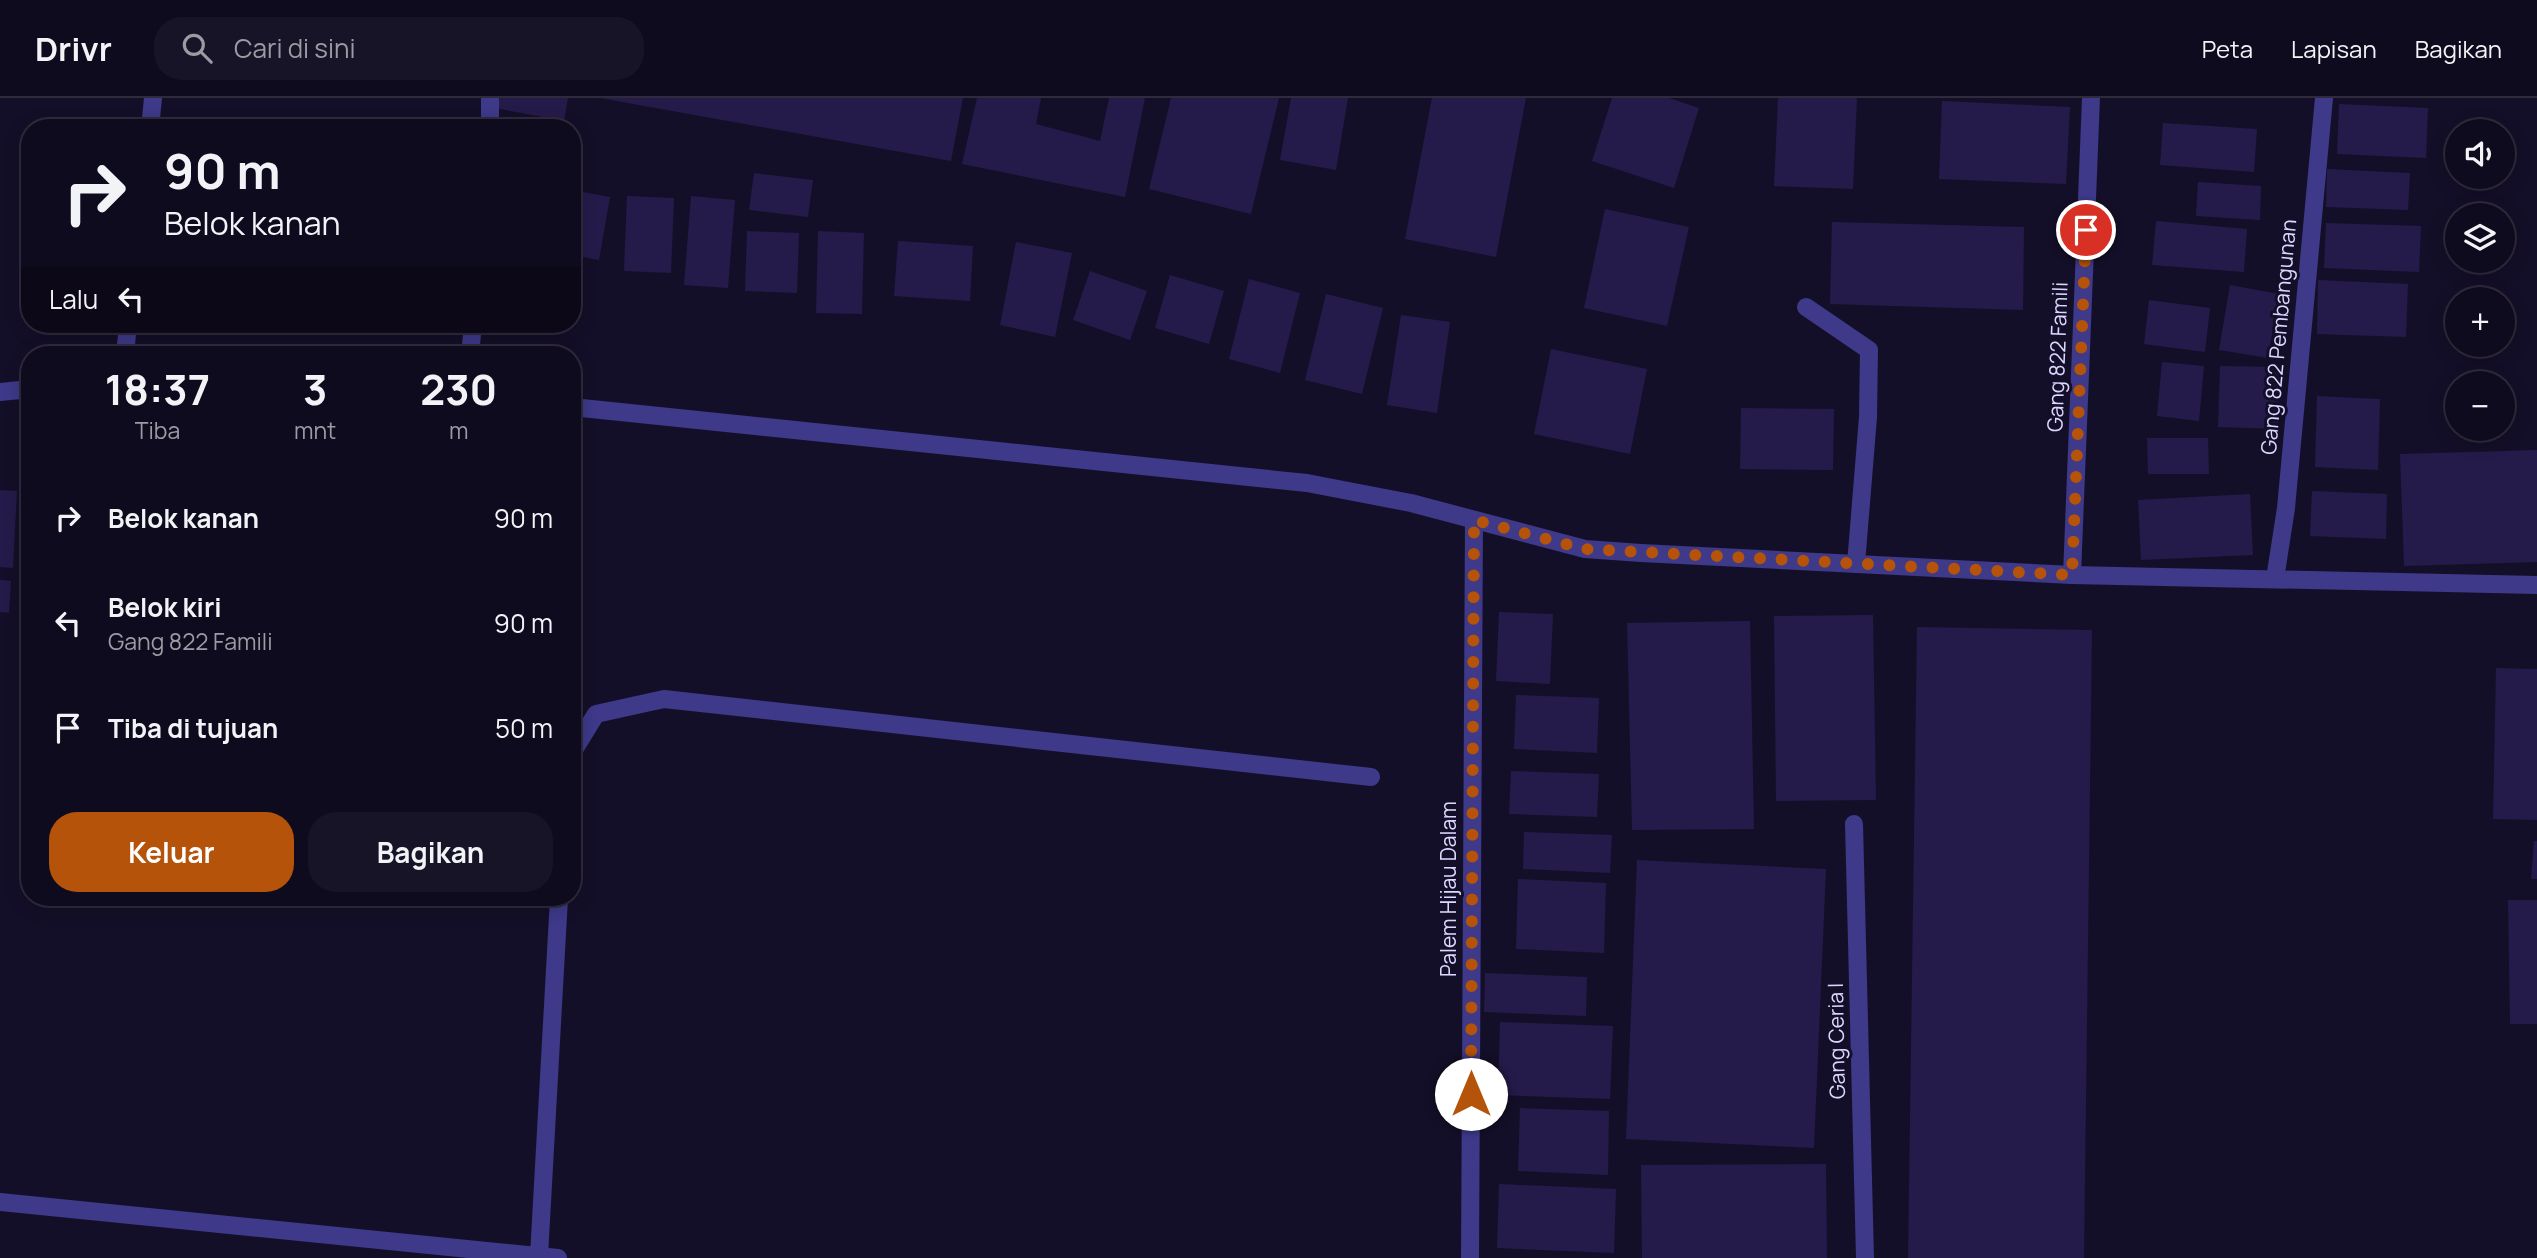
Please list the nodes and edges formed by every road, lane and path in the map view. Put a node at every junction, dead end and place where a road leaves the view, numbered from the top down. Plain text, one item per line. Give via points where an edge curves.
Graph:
1 (153, 98) edge
2 (490, 98) edge
3 (2091, 98) edge
4 (2325, 98) edge
5 (151, 119) edge
6 (490, 119) edge
7 (1806, 307) dead end
8 (21, 390) edge
9 (0, 392) edge
10 (581, 408) edge
11 (1474, 520) junction
12 (1856, 564) junction
13 (2072, 575) junction
14 (2275, 579) junction
15 (2537, 585) edge
16 (581, 738) edge
17 (1371, 777) dead end
18 (1854, 824) dead end
19 (559, 906) edge
20 (0, 1202) edge
21 (539, 1256) junction
22 (558, 1258) edge
23 (1470, 1258) edge
24 (1865, 1258) edge

1 - 5 street
2 - 6 street
3 - 13 street, Gang 822 Famili
4 - 14 street, Gang 822 Pembangunan via 2286,508
7 - 12 street via 1870,351
8 - 9 street
10 - 11 street via 1307,483
11 - 12 street via 1585,549
11 - 23 street, Palem Hijau Dalam
12 - 13 street
13 - 14 street
14 - 15 street
16 - 17 street via 596,714 664,699
18 - 24 street, Gang Ceria I
19 - 21 street
20 - 21 street
21 - 22 street

